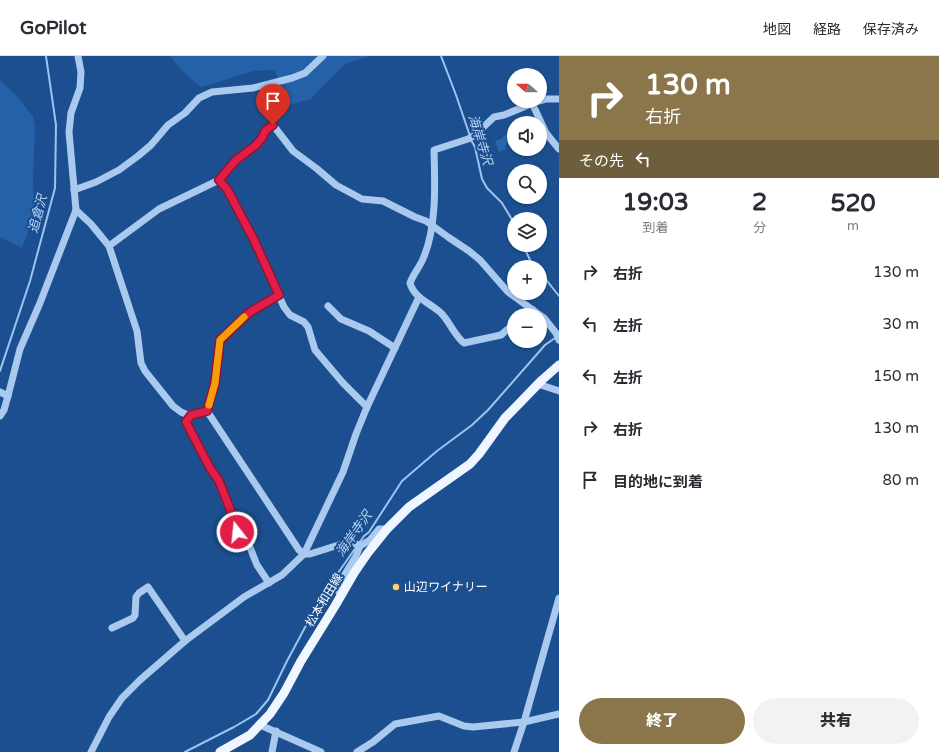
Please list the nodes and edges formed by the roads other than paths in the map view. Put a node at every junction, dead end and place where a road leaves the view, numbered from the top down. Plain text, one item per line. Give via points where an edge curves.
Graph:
1 (78, 56) edge
2 (323, 56) edge
3 (547, 99) edge
4 (559, 99) edge
5 (522, 108) edge
6 (539, 108) edge
7 (559, 149) edge
8 (219, 180) junction
9 (74, 190) junction
10 (76, 210) junction
11 (432, 224) junction
12 (109, 246) junction
13 (279, 295) junction
14 (419, 298) junction
15 (328, 306) dead end
16 (530, 308) edge
17 (547, 322) edge
18 (507, 330) edge
19 (559, 340) edge
20 (395, 348) junction
21 (559, 365) edge
22 (538, 384) junction
23 (559, 391) edge
24 (0, 392) edge
25 (8, 396) junction
26 (367, 407) junction
27 (207, 411) junction
28 (191, 415) junction
29 (0, 416) edge
30 (387, 529) junction
31 (360, 546) junction
32 (304, 554) junction
33 (269, 583) junction
34 (342, 594) junction
35 (559, 598) edge
36 (112, 628) dead end
37 (184, 641) junction
38 (559, 714) edge
39 (524, 722) junction
40 (260, 725) junction
41 (276, 731) junction
42 (91, 752) edge
43 (220, 752) edge
44 (272, 752) edge
45 (321, 752) edge
46 (357, 752) edge
47 (514, 752) edge

1 - 9 street via 80,88 71,113 69,132
2 - 9 street via 305,73 292,78 253,88 212,92 199,98 185,113 168,125 151,145 119,170
3 - 4 street
5 - 11 street via 494,117 468,139 434,150 435,191
6 - 7 street via 546,133
8 - 11 street via 273,125 293,151 336,185 362,199 383,201
8 - 12 street via 159,209
8 - 13 street via 227,189 254,240
9 - 10 street
10 - 12 street
10 - 25 street via 20,349
11 - 14 street via 422,261 410,283
11 - 16 street via 480,260 508,292
12 - 28 street via 137,331 141,363 174,406 181,412
13 - 26 street via 290,315 308,327 315,350
13 - 27 street via 250,312 220,340 215,383
14 - 18 street via 440,312 464,343 501,335
14 - 20 street
15 - 20 street via 341,319 369,331
17 - 19 street
20 - 26 street
21 - 22 main road, 松本和田線
22 - 23 street
22 - 30 main road, 松本和田線 via 505,418 470,464 409,507
24 - 25 street
25 - 29 street
26 - 32 street via 343,472
27 - 28 street
27 - 32 street
28 - 33 street via 186,422 219,481 237,532 249,545 257,565
30 - 31 street via 379,529 370,540
30 - 34 main road, 松本和田線 via 367,554
31 - 32 street via 348,542 319,552
31 - 34 street via 340,583 338,591
32 - 33 street via 282,575
33 - 37 street via 244,596
34 - 40 main road, 松本和田線 via 278,704
35 - 39 street
36 - 37 street via 135,615 136,597 148,587
37 - 42 street via 122,698 109,716
38 - 39 street
39 - 46 street via 473,727 439,716 395,724
39 - 47 street
40 - 41 street
40 - 43 main road, 松本和田線 via 250,735
41 - 44 street
41 - 45 street

